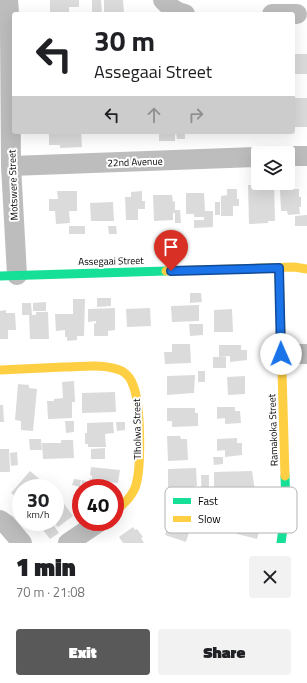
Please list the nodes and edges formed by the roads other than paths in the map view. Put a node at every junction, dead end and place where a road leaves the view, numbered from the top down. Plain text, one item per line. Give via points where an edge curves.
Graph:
1 (8, 0) edge
2 (163, 0) edge
3 (180, 12) edge
4 (5, 29) edge
5 (295, 156) edge
6 (307, 156) edge
7 (251, 157) edge
8 (11, 166) junction
9 (307, 261) edge
10 (279, 268) junction
11 (294, 268) junction
12 (307, 269) edge
13 (8, 275) edge
14 (281, 354) junction
15 (307, 354) edge
16 (0, 370) edge
17 (285, 487) edge
18 (124, 503) edge
19 (0, 520) edge
20 (85, 531) edge
21 (283, 533) edge
22 (22, 543) edge
23 (68, 543) edge
24 (281, 543) edge

1 - 4 street, Motswere Street
2 - 3 street
4 - 8 street, Motswere Street
5 - 6 street
7 - 8 street, 22nd Avenue
8 - 13 street, Motswere Street
9 - 11 street, Assegaai Street
10 - 11 street, Assegaai Street
10 - 13 street, Assegaai Street
10 - 14 street, Ramakoka Street
11 - 12 street, Assegaai Street
14 - 15 street
14 - 17 street, Ramakoka Street
16 - 18 street, Tlholwa Street via 102,366 115,368 131,379 136,390 138,406 138,474 135,487
19 - 22 street
20 - 23 street
21 - 24 street, Ramakoka Street

